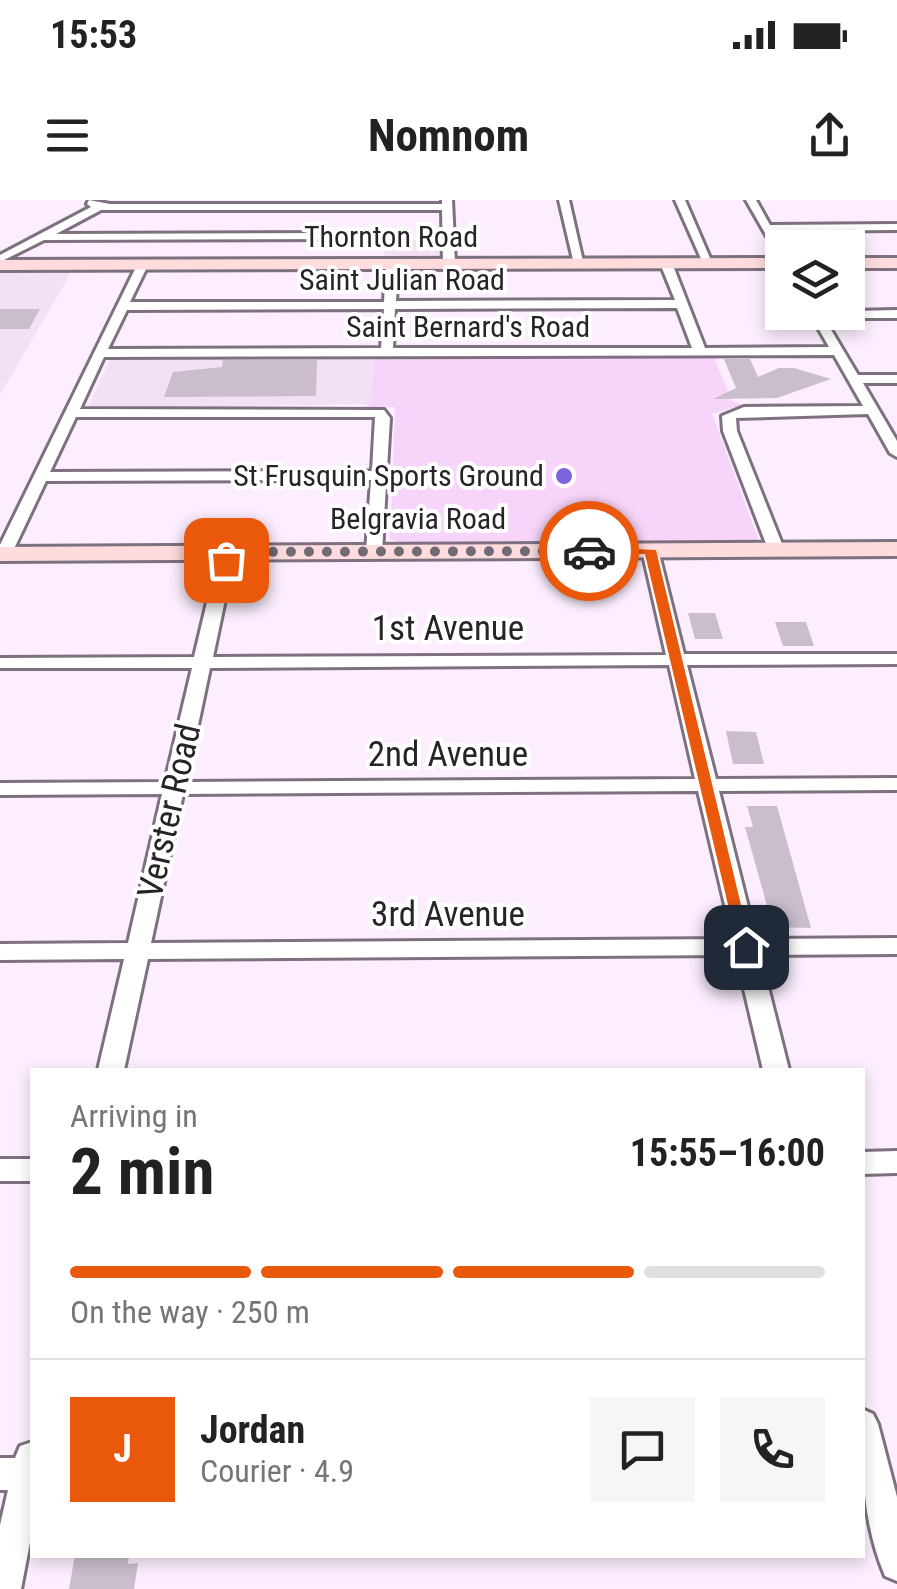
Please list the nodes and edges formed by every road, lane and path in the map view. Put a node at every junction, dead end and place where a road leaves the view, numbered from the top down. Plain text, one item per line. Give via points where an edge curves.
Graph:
1 (113, 200) edge
2 (564, 200) edge
3 (680, 200) edge
4 (751, 200) edge
5 (447, 203) edge
6 (97, 204) edge
7 (897, 227) edge
8 (767, 228) joint
9 (43, 236) junction
10 (348, 236) dead end
11 (0, 262) edge
12 (897, 262) edge
13 (666, 263) junction
14 (708, 263) junction
15 (765, 263) edge
16 (865, 263) edge
17 (392, 264) junction
18 (449, 264) junction
19 (580, 264) junction
20 (142, 265) junction
21 (682, 304) junction
22 (390, 305) junction
23 (122, 306) junction
24 (865, 314) edge
25 (897, 314) edge
26 (826, 330) edge
27 (700, 351) junction
28 (838, 351) junction
29 (386, 352) junction
30 (99, 353) junction
31 (854, 379) junction
32 (897, 379) edge
33 (872, 410) junction
34 (70, 412) junction
35 (897, 453) edge
36 (379, 475) junction
37 (42, 477) junction
38 (776, 549) junction
39 (897, 549) edge
40 (650, 550) junction
41 (227, 552) junction
42 (374, 552) junction
43 (2, 554) edge
44 (897, 659) edge
45 (676, 660) junction
46 (203, 662) junction
47 (0, 663) edge
48 (897, 784) edge
49 (707, 785) junction
50 (174, 788) junction
51 (0, 789) edge
52 (897, 946) edge
53 (746, 947) junction
54 (138, 951) junction
55 (0, 952) edge
56 (111, 1068) edge
57 (776, 1068) edge
58 (897, 1162) edge
59 (865, 1163) edge
60 (0, 1170) edge
61 (30, 1170) edge
62 (865, 1432) edge
63 (878, 1468) edge
64 (23, 1470) edge
65 (897, 1564) edge
66 (3, 1589) edge

1 - 6 street
2 - 19 street
3 - 14 street
4 - 8 street
5 - 6 street
5 - 18 street
6 - 9 street
7 - 8 street
9 - 10 street
9 - 11 street
11 - 20 street, Thornton Road
12 - 16 street
13 - 14 street, Thornton Road
13 - 19 street, Thornton Road
13 - 21 street
14 - 15 street, Thornton Road
17 - 18 street, Thornton Road
17 - 20 street, Thornton Road
17 - 22 street
18 - 19 street, Thornton Road
20 - 23 street
21 - 22 street, Saint Julian Road
21 - 27 street
22 - 23 street, Saint Julian Road
22 - 29 street
23 - 30 street
24 - 25 street
26 - 28 street
27 - 28 street, Saint Bernard's Road
27 - 29 street, Saint Bernard's Road
28 - 31 street
29 - 30 street, Saint Bernard's Road
30 - 34 street
31 - 32 street
31 - 33 street
33 - 35 street
33 - 38 street via 732,413 728,425
34 - 36 street via 378,413
34 - 37 street
36 - 37 street
36 - 42 street
37 - 43 street
38 - 39 street, Belgravia Road
38 - 40 street, Belgravia Road
40 - 42 street, Belgravia Road
40 - 45 street
41 - 42 street, Belgravia Road
41 - 43 street, Belgravia Road
41 - 46 street, Verster Road
44 - 45 street, 1st Avenue
45 - 46 street, 1st Avenue
45 - 49 street
46 - 47 street, 1st Avenue
46 - 50 street, Verster Road
48 - 49 street, 2nd Avenue
49 - 50 street, 2nd Avenue
49 - 53 street
50 - 51 street, 2nd Avenue
50 - 54 street, Verster Road
52 - 53 street, 3rd Avenue
53 - 54 street, 3rd Avenue
53 - 57 street
54 - 55 street, 3rd Avenue
54 - 56 street, Verster Road
58 - 59 street
60 - 61 street
62 - 63 street
63 - 65 street
64 - 66 street

